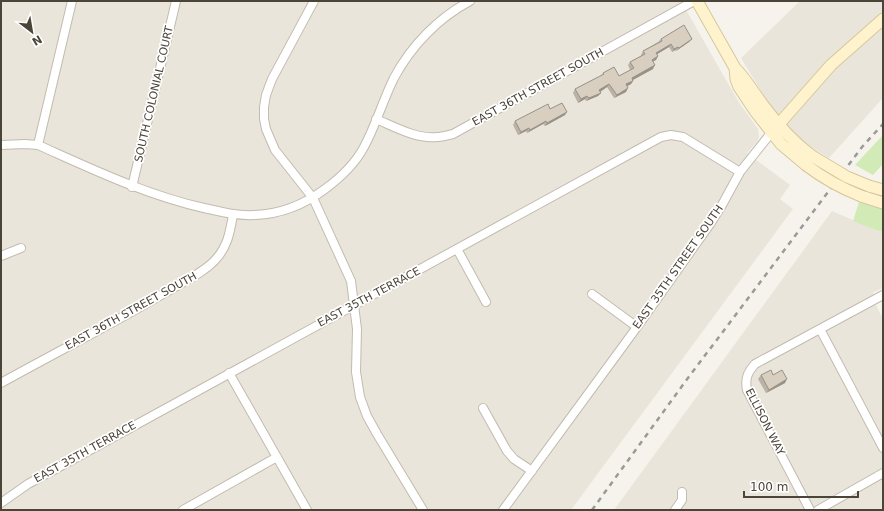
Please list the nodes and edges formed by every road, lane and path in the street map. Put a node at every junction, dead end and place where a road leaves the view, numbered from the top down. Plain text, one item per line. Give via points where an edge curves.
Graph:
1 (72, 1) edge
2 (176, 1) edge
3 (314, 1) edge
4 (470, 1) edge
5 (696, 1) edge
6 (883, 19) edge
7 (376, 119) junction
8 (775, 129) junction
9 (1, 145) edge
10 (38, 145) junction
11 (809, 160) junction
12 (740, 172) junction
13 (132, 187) junction
14 (883, 190) edge
15 (313, 198) junction
16 (883, 203) edge
17 (233, 215) junction
18 (21, 248) dead end
19 (457, 250) junction
20 (1, 256) edge
21 (592, 294) dead end
22 (883, 295) edge
23 (486, 302) dead end
24 (355, 305) junction
25 (637, 327) junction
26 (820, 329) junction
27 (229, 373) junction
28 (1, 383) edge
29 (483, 408) dead end
30 (883, 448) edge
31 (277, 457) junction
32 (532, 471) junction
33 (883, 473) edge
34 (682, 492) dead end
35 (1, 502) edge
36 (183, 510) edge
37 (307, 510) edge
38 (424, 510) edge
39 (502, 510) edge
40 (675, 510) edge
41 (810, 510) edge
42 (818, 510) edge

1 - 10 street
2 - 13 street, SOUTH COLONIAL COURT
3 - 15 street via 272,80 264,107 266,129 275,150
4 - 7 street via 442,19 421,39 394,78
5 - 7 street, EAST 36TH STREET SOUTH via 453,134 437,137 420,136
5 - 8 main road via 735,68 739,87 755,111
6 - 8 main road, EAST 35TH STREET SOUTH via 831,65
7 - 15 street via 364,148 353,163 336,181
8 - 11 main road via 791,154
8 - 12 street, EAST 35TH STREET SOUTH
9 - 10 street
10 - 13 street
11 - 14 main road, bridge
11 - 16 main road, bridge via 825,178 861,196
12 - 19 street, EAST 35TH TERRACE via 683,137 661,137
12 - 25 street, EAST 35TH STREET SOUTH via 710,224
13 - 17 street via 185,204
15 - 17 street via 277,212
15 - 24 street via 351,281
17 - 28 street, EAST 36TH STREET SOUTH via 225,247 207,268
18 - 20 street
19 - 23 street
19 - 24 street, EAST 35TH TERRACE
21 - 25 street
22 - 26 street
24 - 27 street, EAST 35TH TERRACE
24 - 38 street via 356,372 360,397 376,434
25 - 32 street, EAST 35TH STREET SOUTH
26 - 30 street
26 - 41 street, ELLISON WAY via 755,364 748,371 745,381 747,390
27 - 31 street
27 - 35 street, EAST 35TH TERRACE via 28,484
29 - 32 street via 507,451
31 - 36 street
31 - 37 street
32 - 39 street, EAST 35TH STREET SOUTH
33 - 42 street
34 - 40 street via 682,500

